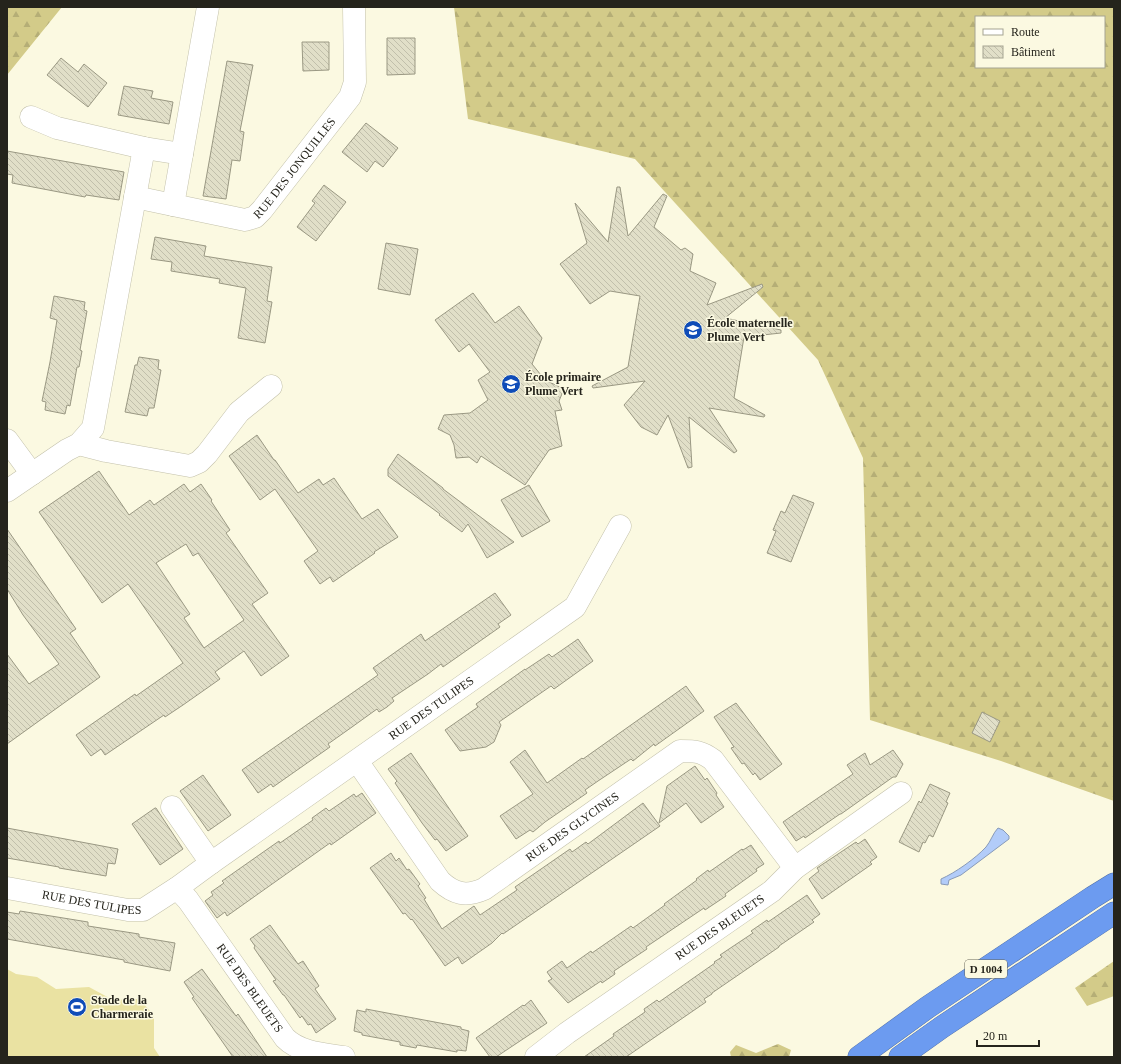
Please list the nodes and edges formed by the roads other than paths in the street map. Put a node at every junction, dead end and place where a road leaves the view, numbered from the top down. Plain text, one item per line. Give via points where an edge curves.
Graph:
1 (208, 7) edge
2 (354, 7) edge
3 (31, 117) dead end
4 (144, 148) junction
5 (182, 154) junction
6 (135, 198) junction
7 (173, 205) junction
8 (271, 386) dead end
9 (7, 440) edge
10 (79, 444) junction
11 (32, 474) junction
12 (7, 491) edge
13 (620, 526) dead end
14 (357, 761) junction
15 (901, 793) dead end
16 (172, 807) dead end
17 (211, 863) junction
18 (795, 868) junction
19 (1114, 884) edge
20 (7, 888) edge
21 (177, 888) junction
22 (1114, 913) edge
23 (344, 1057) edge
24 (536, 1057) edge
25 (860, 1057) edge
26 (900, 1057) edge

1 - 5 street
2 - 7 street, RUE DES JONQUILLES via 355,82 352,92 262,210 255,217 245,220
3 - 4 street via 57,128
4 - 5 street
4 - 6 street
5 - 7 street
6 - 7 street, RUE DES JONQUILLES
6 - 10 street via 93,428
8 - 10 street via 240,412 200,462 190,466
9 - 11 street
10 - 11 street
11 - 12 street
13 - 14 street, RUE DES TULIPES via 575,607
14 - 17 street, RUE DES TULIPES
14 - 18 street, RUE DES GLYCINES via 440,881 456,893 472,893 484,889 680,751 699,751 713,760
15 - 18 street, RUE DES BLEUETS
16 - 17 street
17 - 21 street, RUE DES TULIPES
18 - 24 street, RUE DES BLEUETS via 772,891 566,1033
19 - 25 highway, D 1004 via 928,1007
20 - 21 street, RUE DES TULIPES via 128,910 143,910
21 - 23 street, RUE DES BLEUETS via 285,1038 294,1046 306,1051
22 - 26 highway, D 1004

